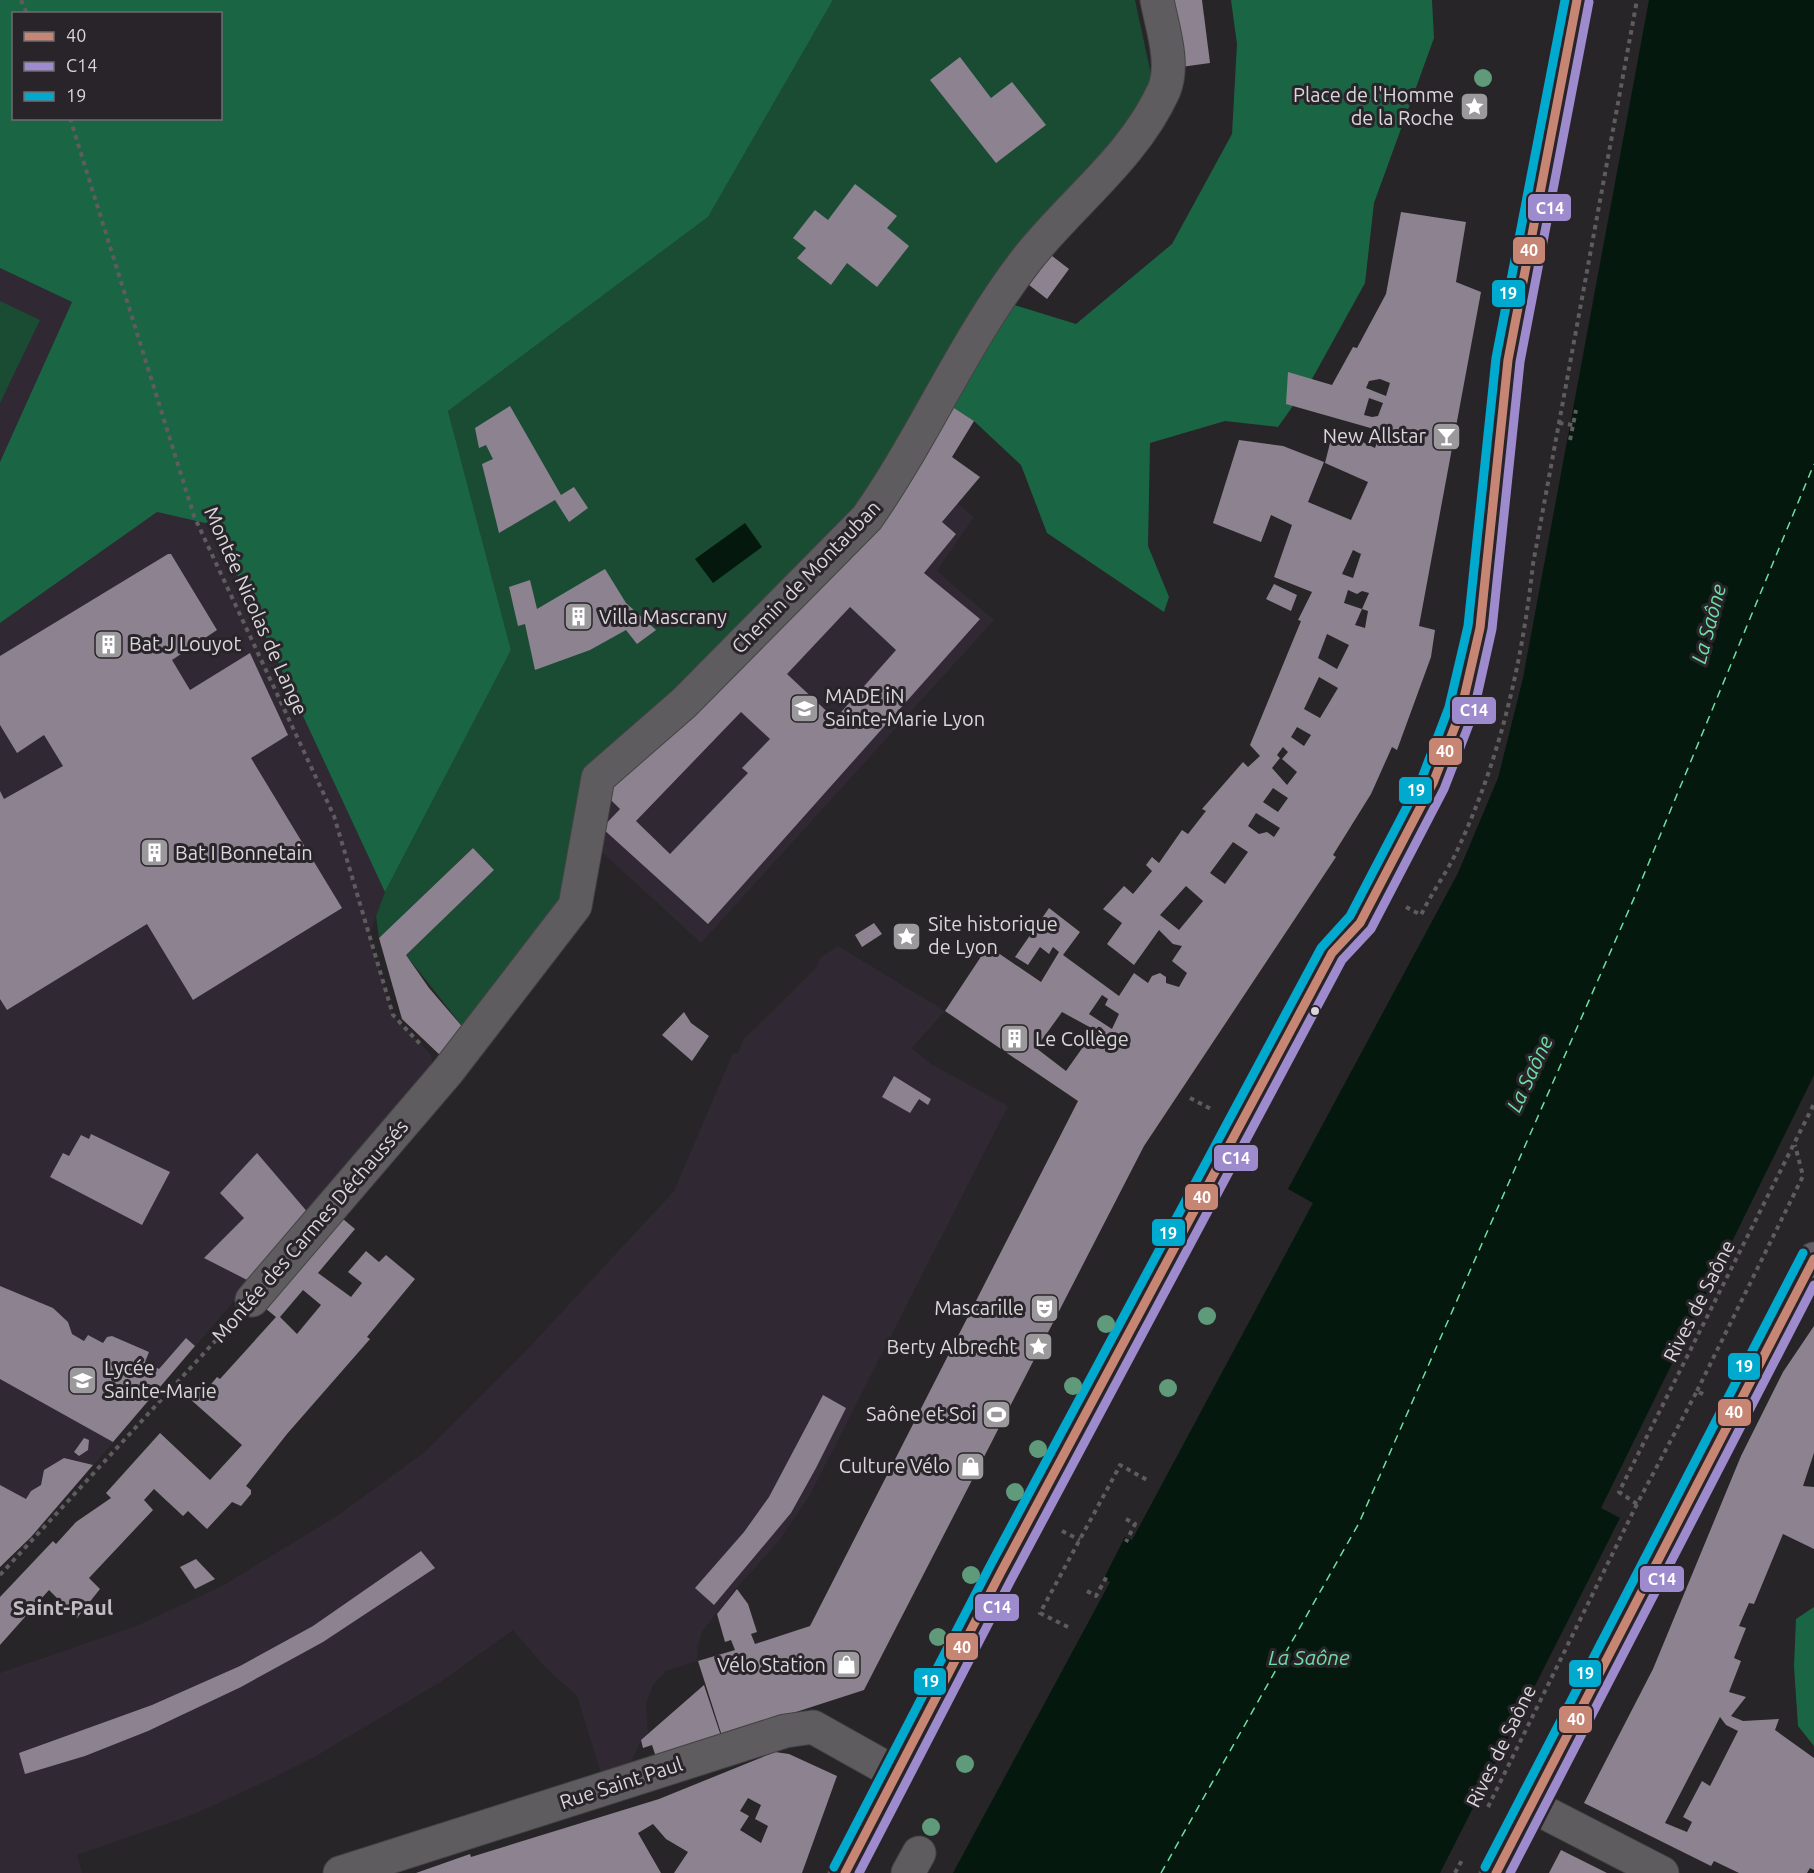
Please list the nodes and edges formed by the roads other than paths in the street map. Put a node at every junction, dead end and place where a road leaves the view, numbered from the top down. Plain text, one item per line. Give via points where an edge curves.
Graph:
1 (1157, 0) edge
2 (1576, 0) edge
3 (447, 1071) joint
4 (1814, 1259) edge
5 (252, 1300) road end
6 (895, 1773) junction
7 (1530, 1805) junction
8 (340, 1873) edge
9 (845, 1873) edge
10 (1496, 1873) edge
11 (1662, 1873) edge

1 - 3 street, Chemin de Montauban via 1168,61 1165,88 1133,143 1027,259 867,518 684,703 598,778 575,906
2 - 6 main road via 1508,360 1480,628 1461,711 1433,783 1360,923 1332,953
3 - 5 street, Montée des Carmes Déchaussés
4 - 7 main road
6 - 8 street, Rue Saint Paul via 813,1727 785,1731
6 - 9 main road
7 - 10 main road
7 - 11 street

